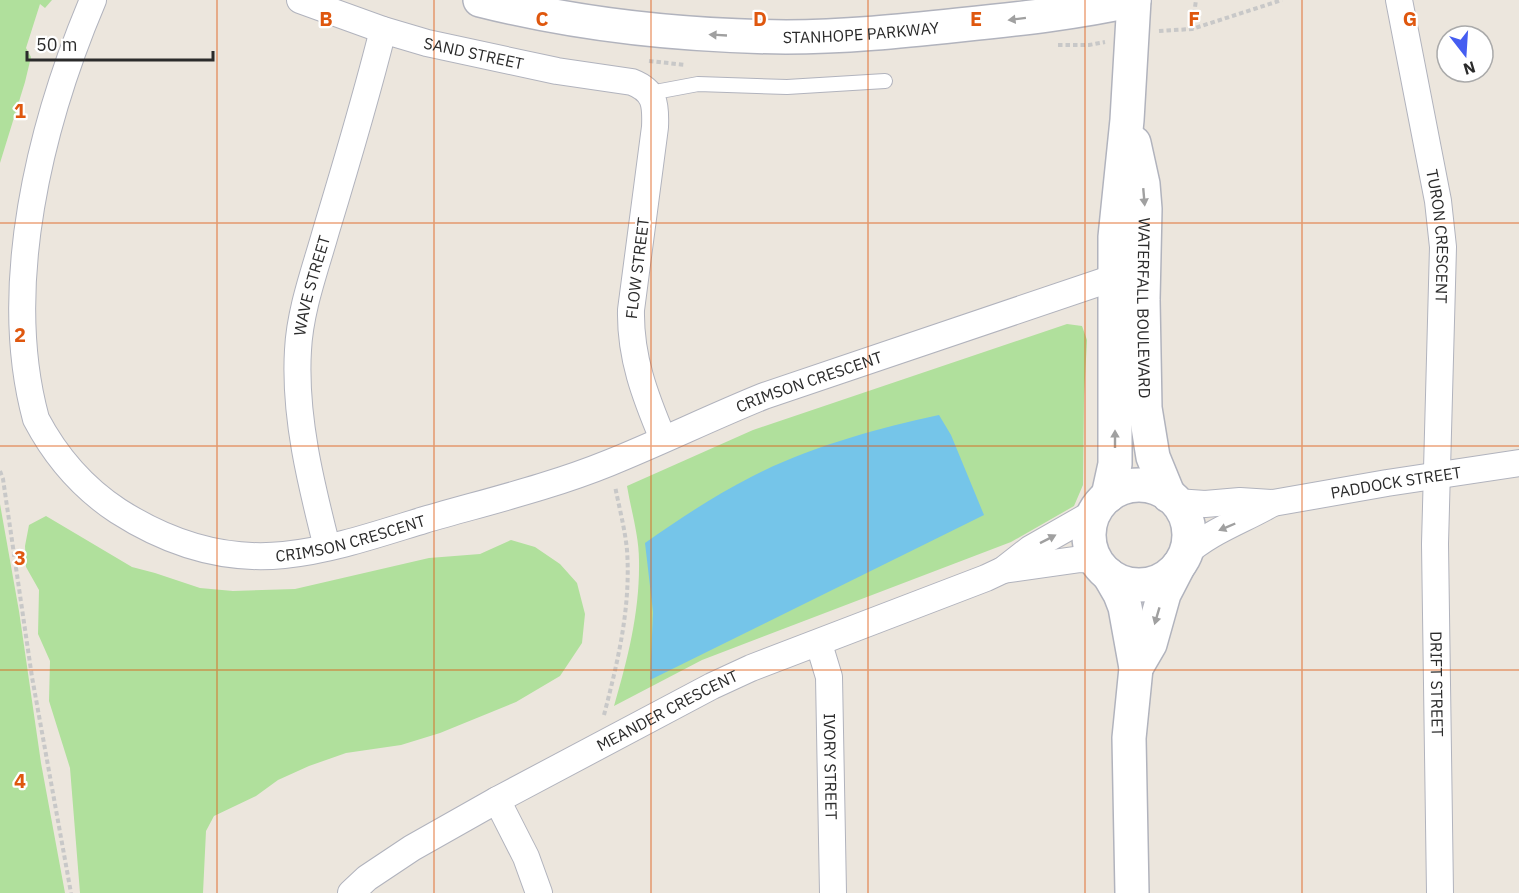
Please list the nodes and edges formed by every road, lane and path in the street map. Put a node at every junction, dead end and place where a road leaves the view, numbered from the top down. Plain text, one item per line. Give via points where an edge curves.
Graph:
1 (93, 0) edge
2 (300, 0) edge
3 (480, 0) edge
4 (1134, 0) edge
5 (1196, 0) edge
6 (1282, 0) edge
7 (1399, 0) edge
8 (1192, 29) junction
9 (383, 30) junction
10 (1166, 30) dead end
11 (1075, 44) dead end
12 (1095, 44) dead end
13 (885, 81) dead end
14 (650, 93) junction
15 (1127, 120) junction
16 (1113, 278) junction
17 (663, 439) junction
18 (1519, 463) edge
19 (609, 464) junction
20 (0, 471) edge
21 (1436, 475) junction
22 (1172, 499) junction
23 (1273, 503) junction
24 (1101, 504) junction
25 (327, 547) junction
26 (1182, 559) junction
27 (1102, 568) junction
28 (1003, 570) junction
29 (819, 644) junction
30 (1136, 668) junction
31 (613, 740) junction
32 (497, 800) junction
33 (71, 893) edge
34 (351, 893) edge
35 (539, 893) edge
36 (833, 893) edge
37 (1132, 893) edge
38 (1440, 893) edge

1 - 25 street, CRIMSON CRESCENT via 43,126 23,191 13,245 9,336 29,406 54,450 88,489 150,530 185,544 229,554 281,555
2 - 9 street, SAND STREET
4 -> 3 street, STANHOPE PARKWAY via 1006,20 788,37 631,27
4 - 15 street, WATERFALL BOULEVARD
5 - 8 path
6 - 8 path
7 - 21 street, TURON CRESCENT via 1442,227
8 - 10 path
9 - 14 street, SAND STREET via 493,58 632,82
9 - 25 street, WAVE STREET via 305,305 298,348 300,413
11 - 12 path
13 - 14 lane via 786,87 698,84
14 - 17 street, FLOW STREET via 655,127 630,326 640,383
15 - 16 street, WATERFALL BOULEVARD
15 -> 22 street, WATERFALL BOULEVARD via 1137,152 1145,209 1145,408 1153,457
16 - 17 street, CRIMSON CRESCENT via 764,396
24 -> 16 street, WATERFALL BOULEVARD via 1115,464
17 - 19 street, CRIMSON CRESCENT
18 - 21 street, PADDOCK STREET
19 - 25 street, CRIMSON CRESCENT
19 - 31 path via 623,525 627,571 625,624 602,720
20 - 33 path
21 - 23 street, PADDOCK STREET
21 - 38 street, DRIFT STREET
22 - 23 street, PADDOCK STREET via 1205,504
22 - 24 street via 1152,488 1134,486 1116,491
22 - 26 street via 1182,510 1188,528
23 -> 26 street, PADDOCK STREET via 1211,534
24 - 27 street via 1089,531 1089,541
28 -> 24 street, MEANDER CRESCENT
26 - 27 street via 1166,577 1147,584 1127,584
26 -> 30 street via 1164,594 1150,644
27 - 28 street, MEANDER CRESCENT via 1081,559
27 - 30 street via 1125,607
28 - 29 street, MEANDER CRESCENT
29 - 31 street, MEANDER CRESCENT via 712,686
29 - 36 street, IVORY STREET via 829,677
30 - 37 street via 1129,738
31 - 32 street, MEANDER CRESCENT
32 - 34 street, MEANDER CRESCENT via 412,849
32 - 35 street

